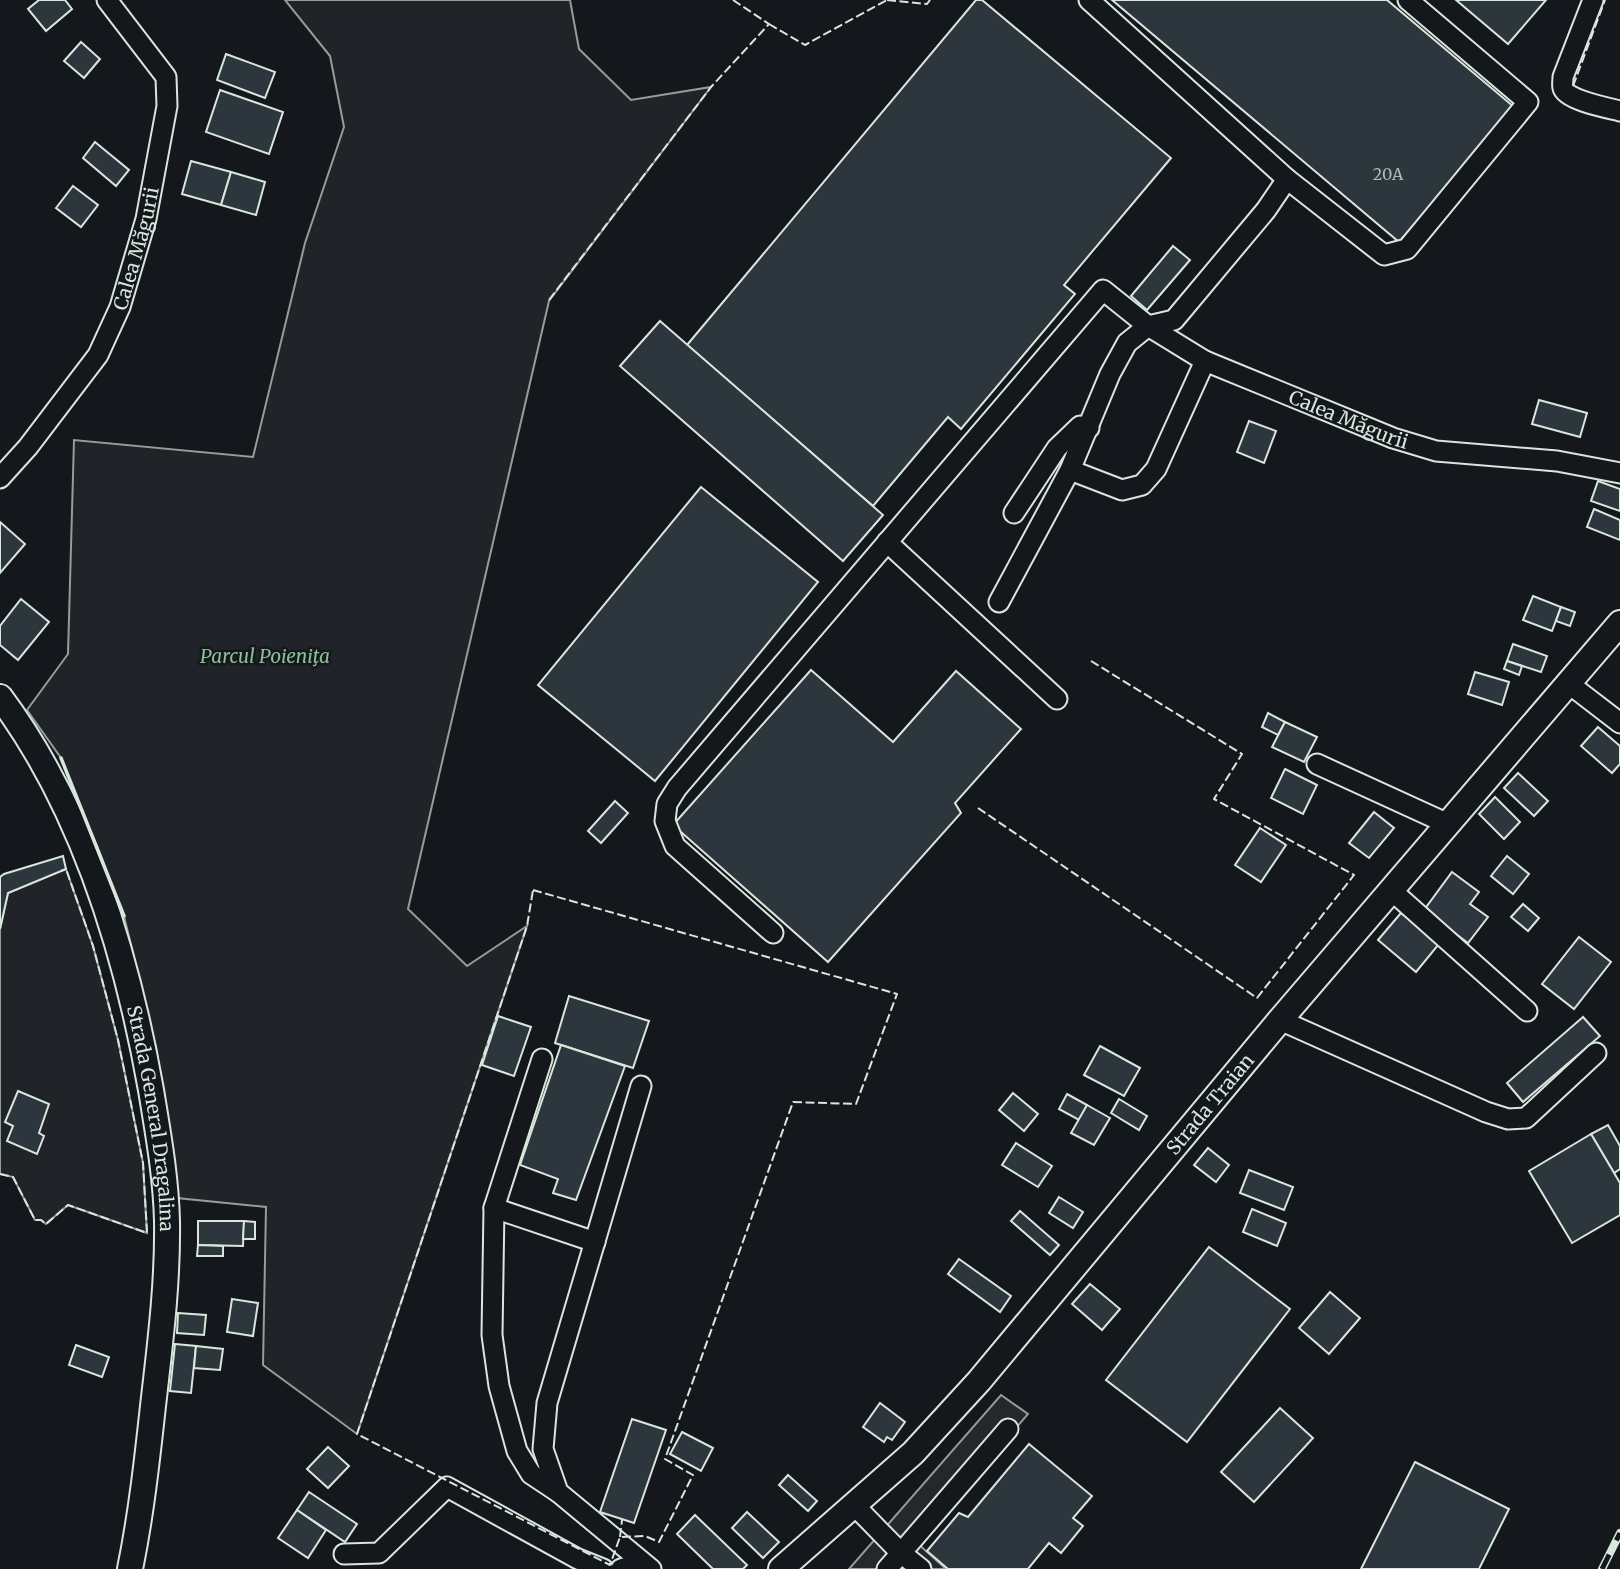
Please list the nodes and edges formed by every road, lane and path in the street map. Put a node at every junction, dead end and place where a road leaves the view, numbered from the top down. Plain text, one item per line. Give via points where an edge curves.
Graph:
1 (107, 0) edge
2 (1088, 0) edge
3 (1408, 0) edge
4 (1593, 0) edge
5 (1620, 111) edge
6 (1287, 179) junction
7 (1148, 326) junction
8 (1205, 360) junction
9 (1088, 428) junction
10 (1070, 470) junction
11 (1620, 473) edge
12 (0, 477) edge
13 (1013, 513) dead end
14 (887, 542) junction
15 (999, 602) dead end
16 (1620, 623) edge
17 (1568, 683) junction
18 (0, 697) edge
19 (1056, 699) dead end
20 (1620, 723) edge
21 (1317, 764) dead end
22 (1448, 824) junction
23 (1391, 890) junction
24 (773, 933) dead end
25 (1527, 1011) dead end
26 (1280, 1020) junction
27 (1596, 1053) dead end
28 (542, 1059) dead end
29 (641, 1086) dead end
30 (494, 1208) junction
31 (595, 1242) junction
32 (1008, 1429) dead end
33 (558, 1492) junction
34 (855, 1506) junction
35 (901, 1553) junction
36 (344, 1555) dead end
37 (130, 1569) edge
38 (603, 1569) edge
39 (621, 1569) edge
40 (640, 1569) edge
41 (651, 1569) edge
42 (781, 1569) edge
43 (887, 1569) edge
44 (920, 1569) edge

1 - 12 street, Calea Măgurii via 166,77 167,106 146,219 120,307 98,355
2 - 6 street
3 - 6 street via 1528,102 1407,249 1384,255
4 - 5 street via 1562,88 1577,99
6 - 7 street via 1174,320
7 - 8 street, Calea Măgurii
7 - 9 street via 1126,343
7 - 14 street, Calea Măgurii via 1103,290
8 - 10 street via 1156,469 1142,485 1122,490
8 - 11 street, Calea Măgurii via 1393,438 1436,451 1557,461
9 - 10 street
9 - 13 street via 1080,426 1057,448
10 - 15 street
14 - 19 street
14 - 24 street via 667,804 665,821 675,846
16 - 17 main road, Strada Traian
17 - 20 street
17 - 22 main road, Strada Traian
18 - 37 main road, Strada General Dragalina via 47,770 98,891 123,966 154,1109 167,1221 165,1274 141,1510
21 - 22 street
22 - 23 main road, Strada Traian
23 - 25 street
23 - 26 main road, Strada Traian
26 - 27 street via 1508,1119 1526,1118
26 - 34 main road, Strada Traian via 986,1373 913,1453
28 - 30 street
29 - 31 street
30 - 31 street
30 - 33 street via 492,1335 499,1386 517,1451 531,1474
31 - 33 street via 547,1404 543,1449
32 - 35 street
33 - 41 street
34 - 35 street
34 - 42 main road, Strada Traian
35 - 43 street
35 - 44 street
36 - 38 street via 379,1553 447,1487
39 - 40 street

